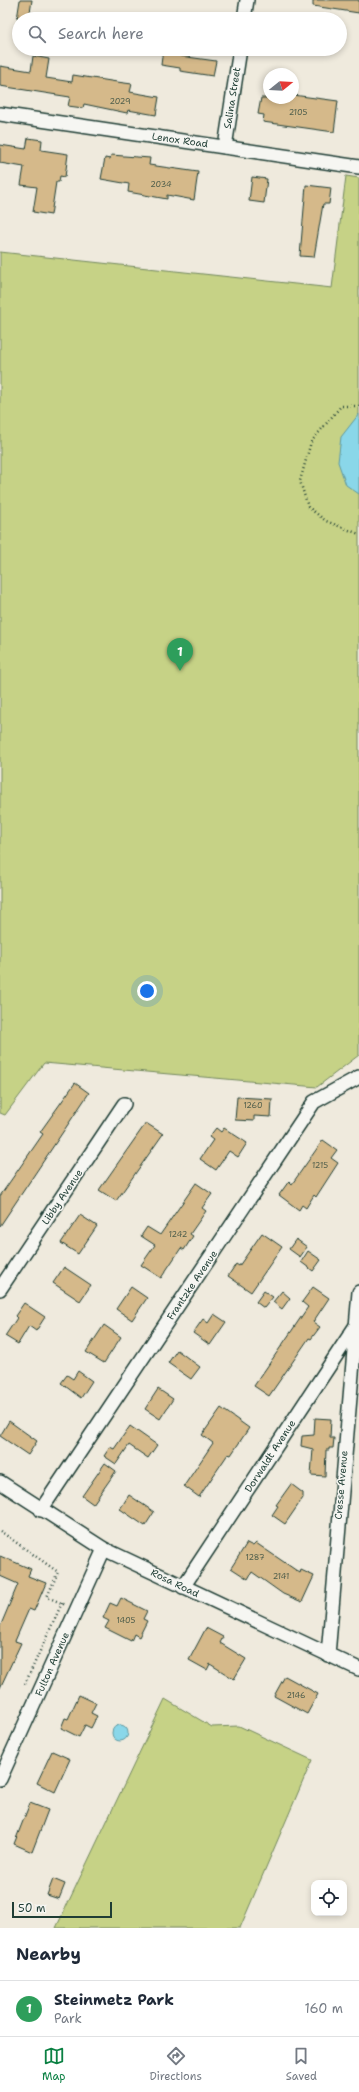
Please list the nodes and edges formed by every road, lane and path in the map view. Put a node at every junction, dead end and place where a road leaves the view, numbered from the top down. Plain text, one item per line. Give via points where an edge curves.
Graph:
1 (247, 0) edge
2 (245, 12) edge
3 (239, 56) edge
4 (0, 114) edge
5 (225, 147) junction
6 (359, 167) edge
7 (359, 406) edge
8 (359, 534) edge
9 (359, 1077) edge
10 (124, 1104) dead end
11 (0, 1290) edge
12 (359, 1292) edge
13 (357, 1324) junction
14 (354, 1393) edge
15 (0, 1482) edge
16 (41, 1510) junction
17 (0, 1531) edge
18 (104, 1549) junction
19 (183, 1587) junction
20 (62, 1603) junction
21 (76, 1610) junction
22 (328, 1655) junction
23 (359, 1669) edge
24 (25, 1684) dead end
25 (0, 1779) edge

1 - 2 street
3 - 5 street, Salina Street
4 - 5 street, Lenox Road
5 - 6 street, Lenox Road
7 - 8 path via 341,406 311,442 300,481 308,507 326,521
9 - 16 street, Frantzke Avenue via 314,1102
10 - 11 street, Libby Avenue
12 - 13 street, Cresse Avenue
13 - 14 street, Cresse Avenue
13 - 19 street, Dorwaldt Avenue
14 - 22 street, Cresse Avenue
15 - 16 street, Rosa Road
16 - 18 street, Rosa Road
17 - 20 path via 58,1572 47,1597
18 - 19 street, Rosa Road
18 - 21 street, Fulton Avenue
19 - 22 street, Rosa Road
20 - 21 path
20 - 24 path
21 - 25 street, Fulton Avenue
22 - 23 street, Rosa Road

